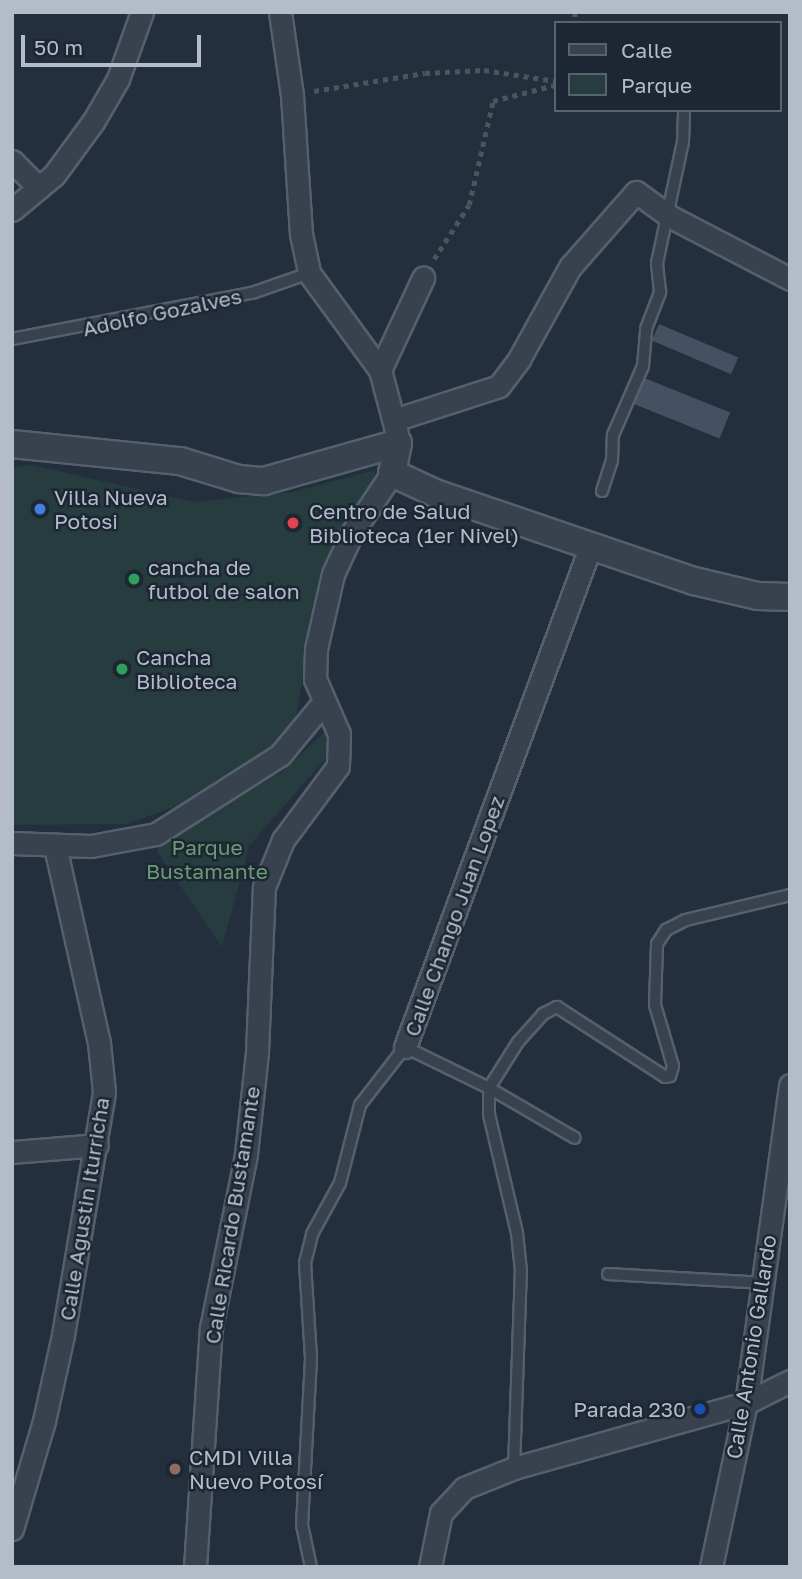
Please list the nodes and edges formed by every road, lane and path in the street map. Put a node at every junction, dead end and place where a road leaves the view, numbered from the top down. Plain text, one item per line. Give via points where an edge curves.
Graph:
1 (142, 12) edge
2 (280, 12) edge
3 (554, 83) edge
4 (554, 83) edge
5 (292, 95) junction
6 (684, 112) edge
7 (12, 161) edge
8 (38, 188) junction
9 (12, 210) edge
10 (669, 216) junction
11 (309, 273) junction
12 (423, 278) joint
13 (790, 279) edge
14 (12, 339) edge
15 (380, 370) junction
16 (396, 432) junction
17 (12, 444) edge
18 (392, 473) junction
19 (601, 491) dead end
20 (591, 545) junction
21 (790, 597) edge
22 (323, 703) junction
23 (12, 843) edge
24 (55, 846) junction
25 (790, 895) edge
26 (405, 1047) junction
27 (790, 1085) edge
28 (489, 1088) junction
29 (575, 1139) dead end
30 (97, 1145) junction
31 (12, 1152) edge
32 (608, 1274) dead end
33 (765, 1283) junction
34 (790, 1381) edge
35 (746, 1403) junction
36 (514, 1468) junction
37 (12, 1529) edge
38 (195, 1567) edge
39 (311, 1567) edge
40 (430, 1567) edge
41 (711, 1567) edge

1 - 8 street via 118,79 77,145
2 - 5 street, Calle Ricardo Bustamante
3 - 5 path via 484,70 425,73
4 - 12 path via 493,101 469,205
5 - 11 street, Calle Ricardo Bustamante via 301,234
6 - 10 lane
7 - 8 street
8 - 9 street
10 - 13 street
10 - 16 street via 636,192 570,267 499,386
10 - 19 lane via 657,263 660,292 646,329 643,366 620,412
11 - 14 lane, Adolfo Gozalves via 252,293
11 - 15 street, Calle Ricardo Bustamante
12 - 15 street
15 - 16 street, Calle Ricardo Bustamante
16 - 17 street via 264,481 239,479 180,461
16 - 18 street, Calle Ricardo Bustamante
18 - 20 street via 435,493
18 - 22 street, Calle Ricardo Bustamante via 352,533 333,574 316,649 315,679
20 - 21 street via 694,581 758,596
20 - 26 street, Calle Chango Juan Lopez
22 - 24 street via 280,755 156,834 118,844
22 - 38 street, Calle Ricardo Bustamante via 339,734 338,766 283,840 264,887 257,1052 246,1154 211,1328
23 - 24 street
24 - 30 street, Calle Agustin Iturricha via 99,1043 104,1092
25 - 28 lane via 686,920 666,930 657,944 655,1005 673,1066 670,1076 557,1007 543,1014
26 - 28 lane
26 - 39 lane, Calle Chango Juan Lopez via 360,1105 341,1183 307,1248 311,1358 302,1525
27 - 33 street, Calle Antonio Gallardo via 778,1151
28 - 29 lane
28 - 36 lane via 489,1115 517,1233 521,1271
30 - 31 street
30 - 37 street, Calle Agustin Iturricha via 44,1421
32 - 33 lane
33 - 35 street, Calle Antonio Gallardo
34 - 35 street
35 - 36 street
35 - 41 street, Calle Antonio Gallardo
36 - 40 street via 453,1497 441,1513

